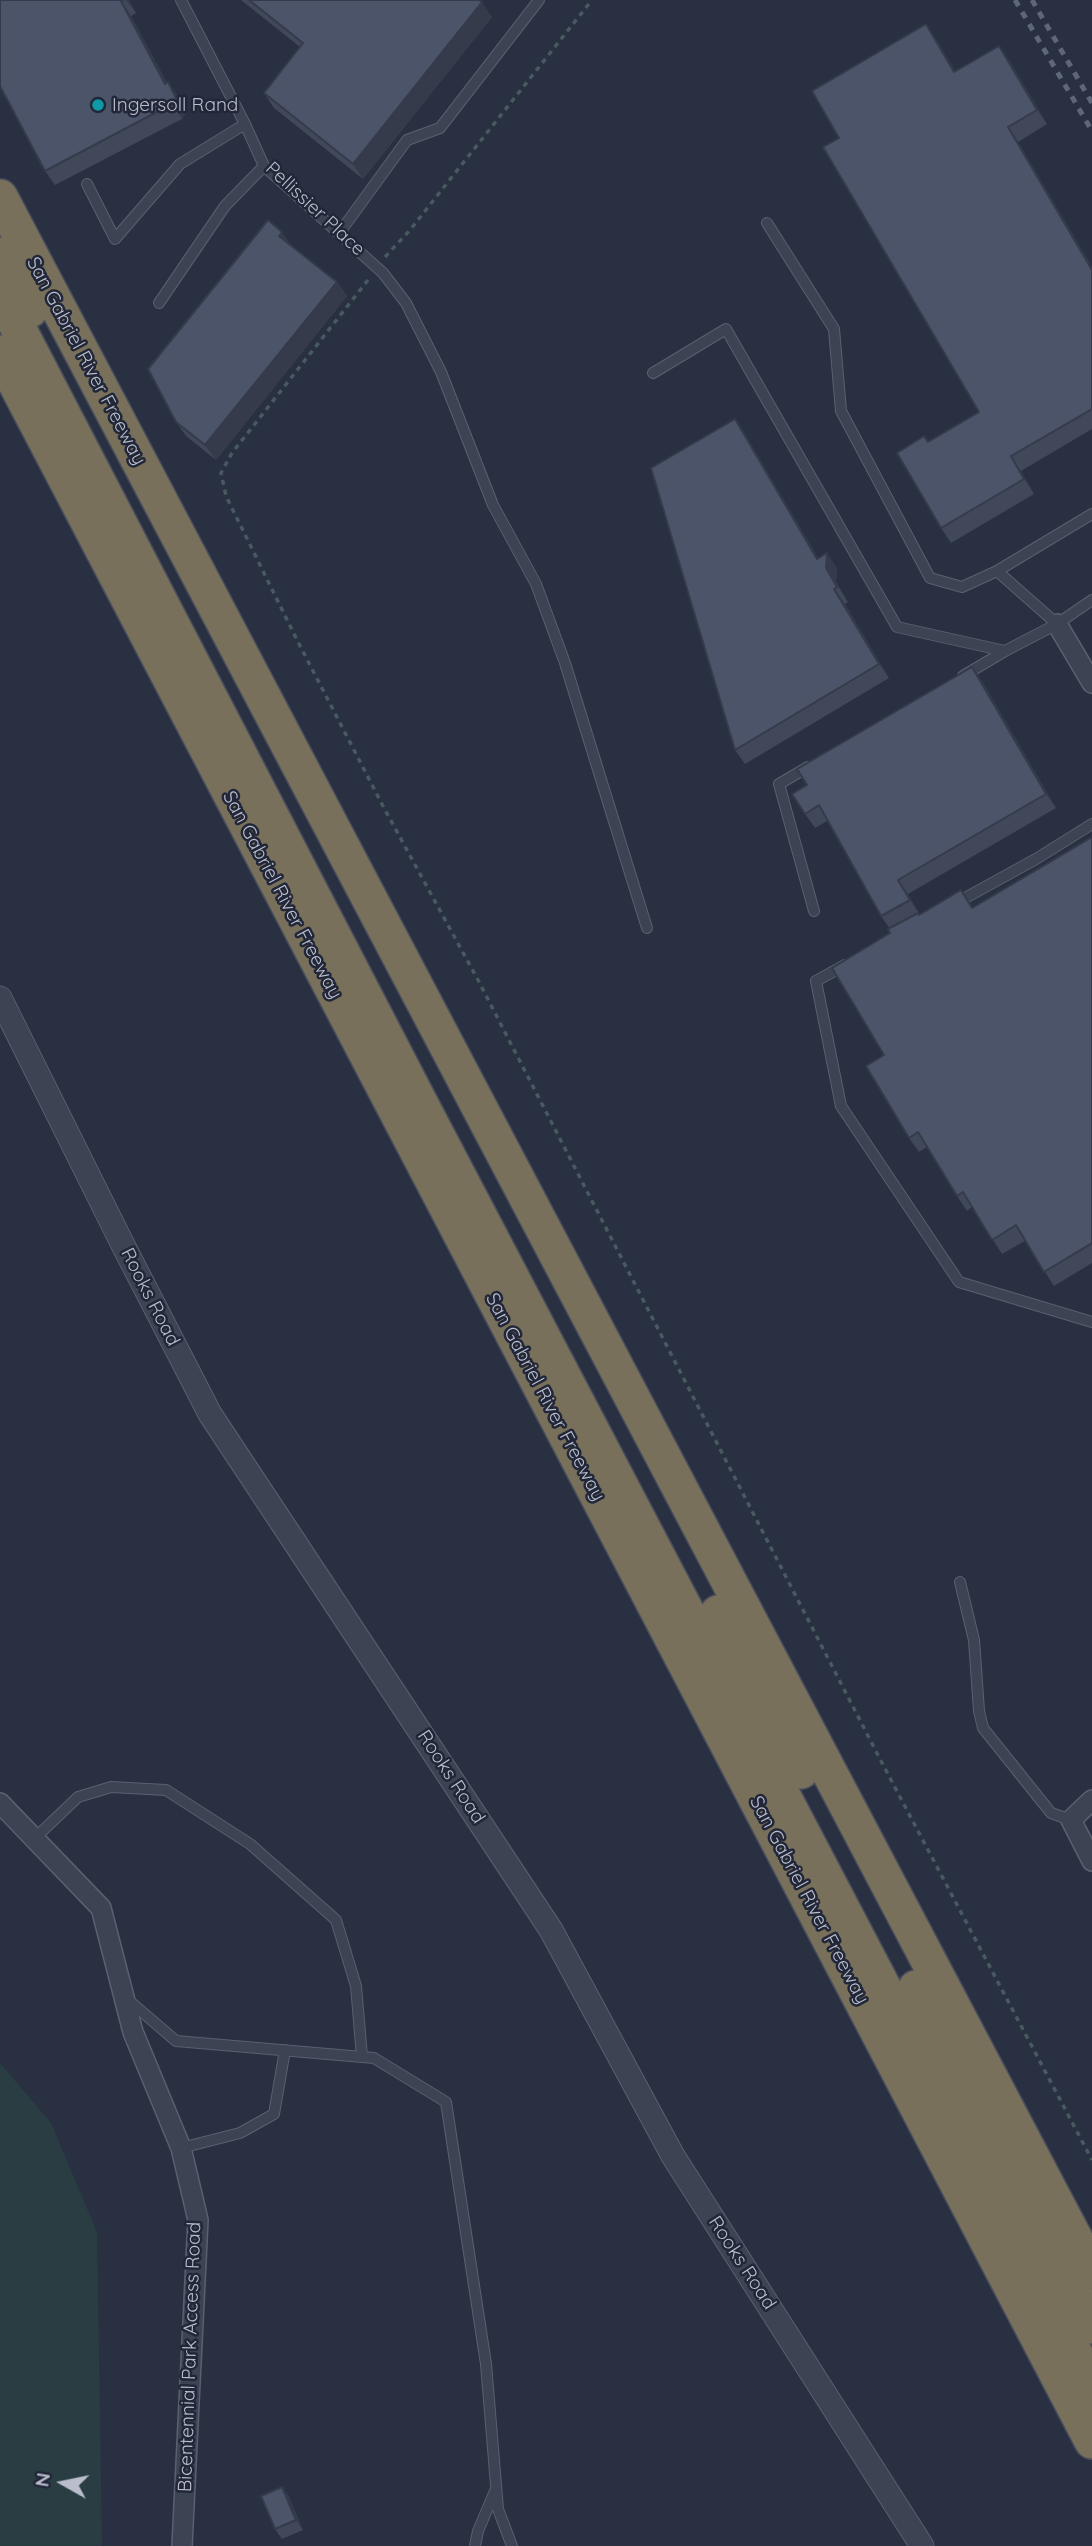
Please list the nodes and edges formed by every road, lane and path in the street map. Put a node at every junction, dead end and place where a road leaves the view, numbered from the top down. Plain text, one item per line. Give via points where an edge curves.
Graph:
1 (181, 0) edge
2 (539, 0) edge
3 (592, 0) edge
4 (245, 124) junction
5 (264, 166) junction
6 (87, 184) dead end
7 (0, 197) edge
8 (767, 223) dead end
9 (340, 232) junction
10 (0, 255) edge
11 (377, 267) junction
12 (0, 293) edge
13 (159, 303) dead end
14 (0, 354) edge
15 (653, 373) dead end
16 (0, 374) edge
17 (63, 477) junction
18 (1092, 514) edge
19 (997, 571) junction
20 (1092, 600) edge
21 (1058, 624) junction
22 (1005, 651) junction
23 (957, 679) edge
24 (1092, 683) edge
25 (815, 763) edge
26 (1092, 824) edge
27 (951, 906) edge
28 (814, 911) dead end
29 (646, 928) dead end
30 (853, 961) edge
31 (0, 998) edge
32 (1092, 1322) edge
33 (960, 1582) dead end
34 (1092, 1800) edge
35 (3, 1812) edge
36 (1071, 1820) junction
37 (35, 1838) junction
38 (1092, 1861) edge
39 (123, 1996) junction
40 (285, 2050) junction
41 (362, 2057) junction
42 (181, 2148) junction
43 (1092, 2160) edge
44 (1092, 2272) edge
45 (1092, 2326) edge
46 (1092, 2386) edge
47 (1092, 2441) edge
48 (496, 2488) junction
49 (182, 2546) edge
50 (475, 2546) edge
51 (513, 2546) edge
52 (922, 2546) edge

1 - 4 lane, Pellissier Place
2 - 9 lane via 440,128 407,139
3 - 11 path
4 - 5 lane, Pellissier Place
4 - 6 lane via 180,164 115,239
5 - 9 lane, Pellissier Place
5 - 13 lane via 225,206
7 - 44 highway, San Gabriel River Freeway
8 - 19 lane via 834,329 841,411 930,578 962,587
9 - 11 lane, Pellissier Place
10 - 45 highway via 394,994
11 - 29 lane, Pellissier Place via 406,303 442,372 494,505 536,583
11 - 43 path via 232,453 221,473 226,496 371,784 478,980
12 - 46 highway
14 - 17 highway, San Gabriel River Freeway
15 - 22 lane via 726,329 897,627
16 - 17 highway
17 - 47 highway, San Gabriel River Freeway
18 - 19 lane
19 - 21 lane
20 - 21 lane
21 - 22 lane
21 - 24 street
22 - 23 lane
25 - 28 lane via 779,784
26 - 27 lane
30 - 32 lane via 816,981 841,1106 959,1282
31 - 52 street, Rooks Road via 210,1413 551,1930 673,2156
33 - 36 lane via 974,1640 983,1728 1051,1813
34 - 36 street
35 - 37 street, Bicentennial Park Access Road
36 - 38 street
37 - 39 street, Bicentennial Park Access Road via 101,1908
37 - 41 lane via 78,1797 111,1787 166,1790 250,1843 336,1920 356,1986
39 - 40 lane via 176,2041
39 - 42 street, Bicentennial Park Access Road
40 - 41 lane
40 - 42 lane via 274,2114 240,2133
41 - 48 lane via 374,2058 446,2102 486,2364
42 - 49 street, Bicentennial Park Access Road via 198,2220
48 - 50 lane
48 - 51 lane via 498,2509

